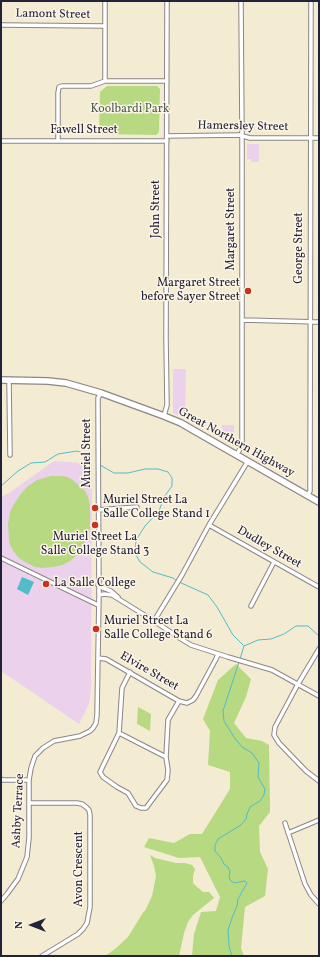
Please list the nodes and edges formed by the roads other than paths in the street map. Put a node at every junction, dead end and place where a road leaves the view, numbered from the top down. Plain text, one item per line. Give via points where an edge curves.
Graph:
1 (105, 1) edge
2 (167, 1) edge
3 (241, 1) edge
4 (310, 1) edge
5 (1, 25) edge
6 (105, 26) junction
7 (105, 81) junction
8 (167, 81) junction
9 (242, 136) junction
10 (167, 138) junction
11 (310, 138) junction
12 (319, 138) edge
13 (1, 141) edge
14 (58, 141) junction
15 (242, 320) junction
16 (310, 322) junction
17 (319, 322) edge
18 (1, 380) edge
19 (9, 380) junction
20 (101, 393) junction
21 (164, 416) junction
22 (10, 455) dead end
23 (236, 455) junction
24 (248, 461) junction
25 (308, 495) junction
26 (319, 502) edge
27 (137, 508) dead end
28 (98, 510) junction
29 (209, 525) junction
30 (1, 558) edge
31 (274, 562) junction
32 (98, 584) junction
33 (319, 587) edge
34 (99, 595) junction
35 (124, 602) junction
36 (98, 605) junction
37 (251, 606) dead end
38 (154, 620) junction
39 (319, 649) edge
40 (218, 654) junction
41 (98, 658) junction
42 (130, 672) junction
43 (298, 684) junction
44 (319, 696) edge
45 (178, 700) junction
46 (93, 728) joint
47 (119, 733) junction
48 (166, 757) junction
49 (1, 779) edge
50 (29, 780) junction
51 (319, 780) edge
52 (29, 803) junction
53 (319, 820) edge
54 (285, 823) dead end
55 (288, 833) junction
56 (1, 901) edge
57 (319, 904) edge
58 (42, 956) edge

1 - 6 street
2 - 8 street, John Street
3 - 9 street, Margaret Street
4 - 11 street, George Street
5 - 6 street, Lamont Street
6 - 7 street
7 - 8 street
7 - 14 street via 91,86 59,87
8 - 10 street, John Street
9 - 10 street, Hamersley Street
9 - 11 street, Hamersley Street
9 - 15 street, Margaret Street
10 - 14 street, Fawell Street
10 - 21 street, John Street via 167,405
11 - 12 street, Hamersley Street
11 - 16 street, George Street
13 - 14 street, Fawell Street
15 - 16 street
15 - 23 street, Margaret Street via 242,446
16 - 17 street
16 - 25 street, George Street
18 - 19 main road, Great Northern Highway
19 - 20 main road, Great Northern Highway via 66,383
19 - 22 street
20 - 21 main road, Great Northern Highway
20 - 28 street, Muriel Street via 98,398
21 - 23 main road, Great Northern Highway
23 - 24 main road, Great Northern Highway
24 - 25 main road, Great Northern Highway
24 - 29 street
25 - 26 main road, Great Northern Highway
27 - 28 street
28 - 32 street, Muriel Street
29 - 31 street, Dudley Street
29 - 38 street
30 - 36 street
31 - 33 street, Dudley Street
31 - 37 street
32 - 34 street, Muriel Street
32 - 35 street
34 - 35 street via 112,595
34 - 36 street, Muriel Street
35 - 38 street
36 - 41 street, Muriel Street
38 - 40 street via 191,645
39 - 43 street
40 - 43 street via 272,670
40 - 45 street, Elvire Street via 193,700
41 - 42 street, Elvire Street via 106,659
41 - 46 street, Muriel Street via 97,715
42 - 45 street, Elvire Street
42 - 47 street via 122,688
43 - 44 street
43 - 51 street via 275,727 274,735 279,744 306,771
45 - 48 street via 168,720
46 - 50 street, Ashby Terrace via 80,736 54,742 43,748 36,756
47 - 48 street
47 - 48 street via 100,772 103,778 128,793 136,806 146,808 167,780
49 - 50 street
50 - 52 street, Ashby Terrace
52 - 56 street, Ashby Terrace via 27,857 18,879
52 - 58 street, Avon Crescent via 78,803 89,810 90,816 90,916 78,934
53 - 55 street
54 - 55 street
55 - 57 street via 305,884

